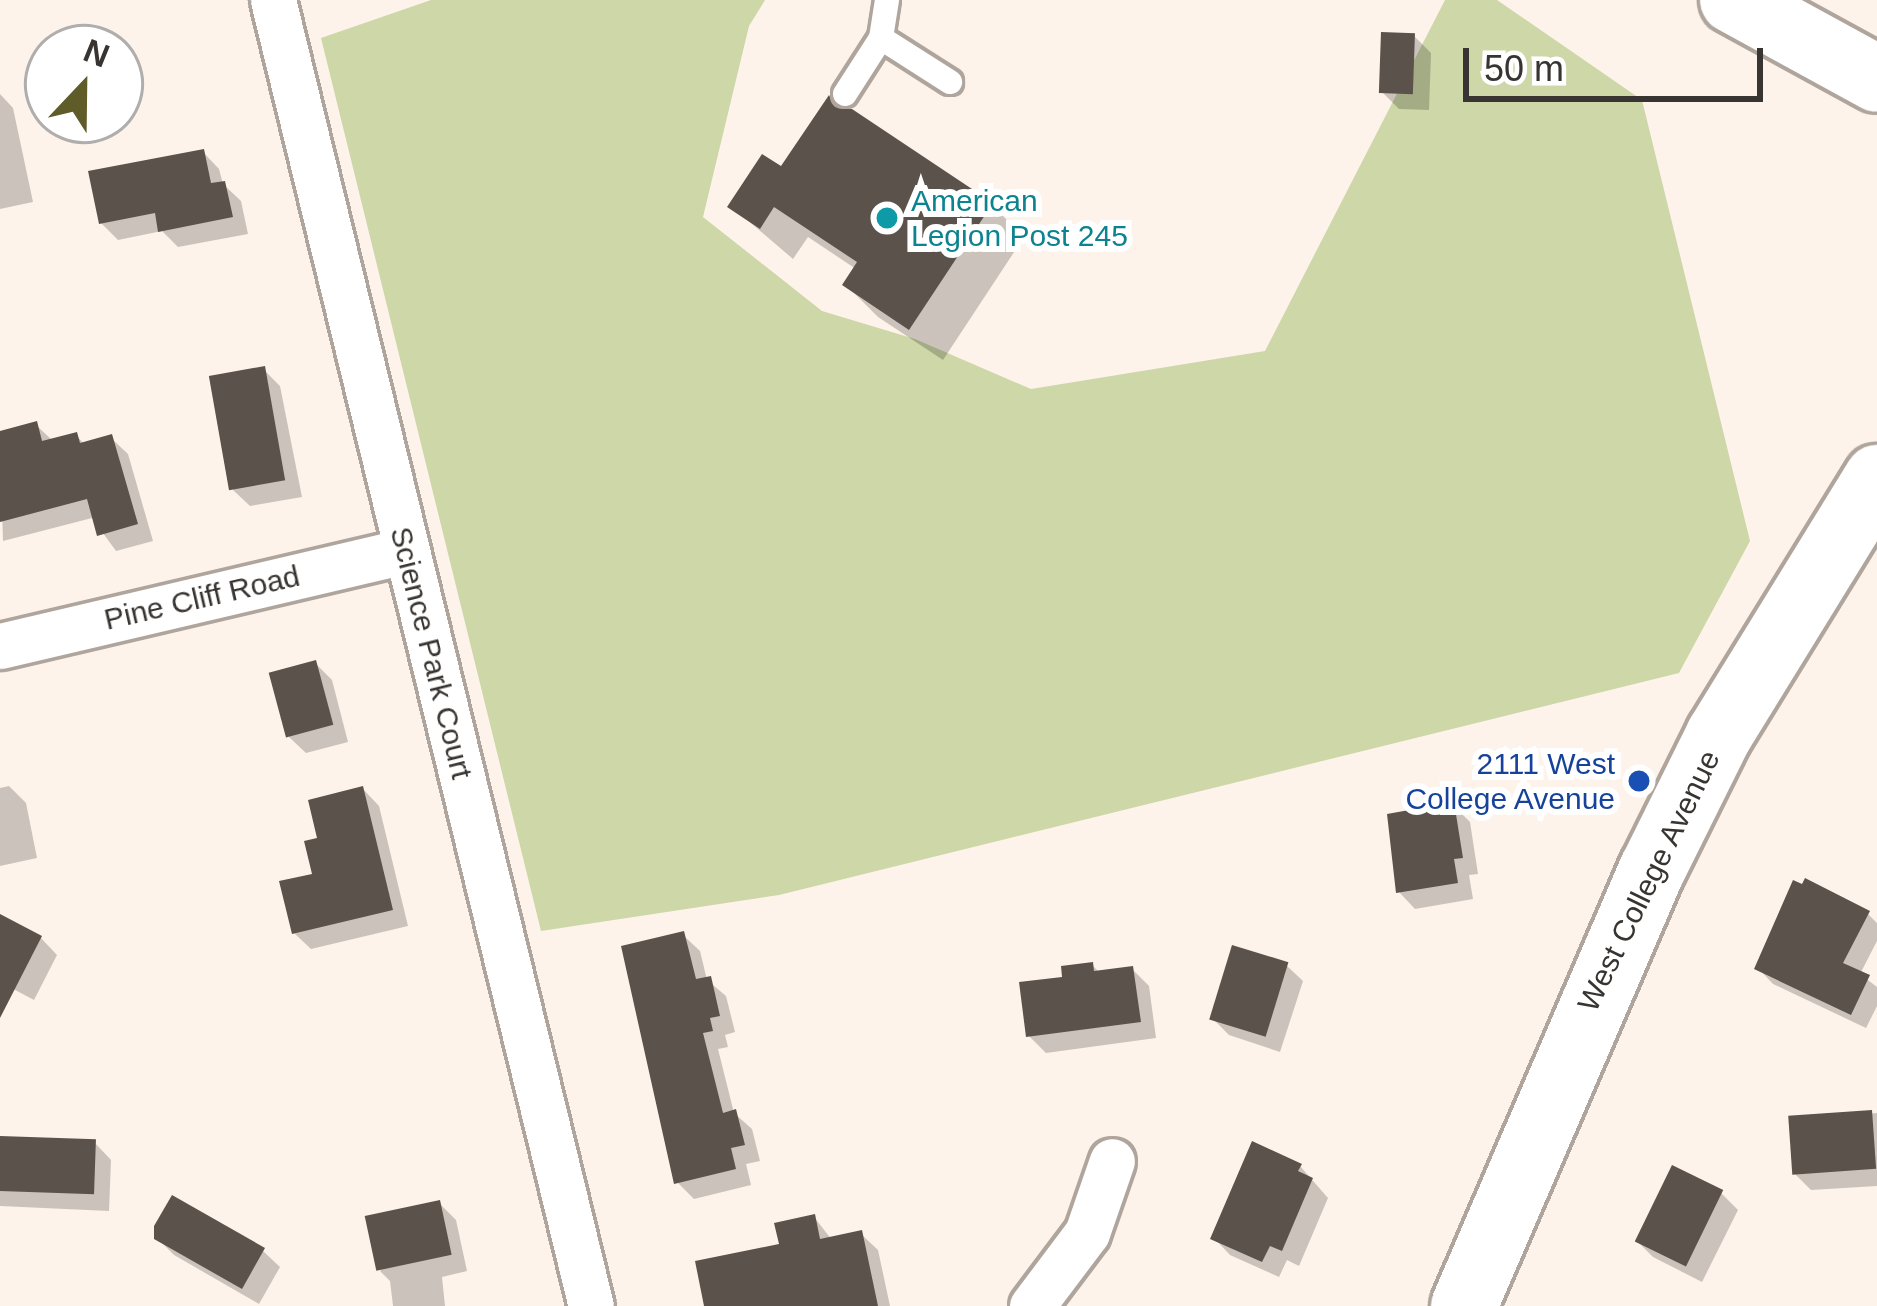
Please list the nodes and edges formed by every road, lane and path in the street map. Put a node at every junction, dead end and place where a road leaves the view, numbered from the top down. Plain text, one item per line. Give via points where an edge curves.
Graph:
1 (273, 0) edge
2 (887, 0) edge
3 (1757, 14) edge
4 (881, 38) junction
5 (1877, 50) edge
6 (1877, 79) edge
7 (950, 82) dead end
8 (845, 94) dead end
9 (1877, 112) edge
10 (1877, 478) edge
11 (405, 550) junction
12 (0, 646) edge
13 (1112, 1161) dead end
14 (591, 1306) edge
15 (1032, 1306) edge
16 (1465, 1306) edge

1 - 11 street, Science Park Court
2 - 4 lane
3 - 5 main road
3 - 6 main road
3 - 9 main road via 1845,76
4 - 7 lane
4 - 8 lane
10 - 16 main road, West College Avenue via 1719,735 1661,850
11 - 12 street, Pine Cliff Road
11 - 14 street, Science Park Court
13 - 15 street via 1087,1232

